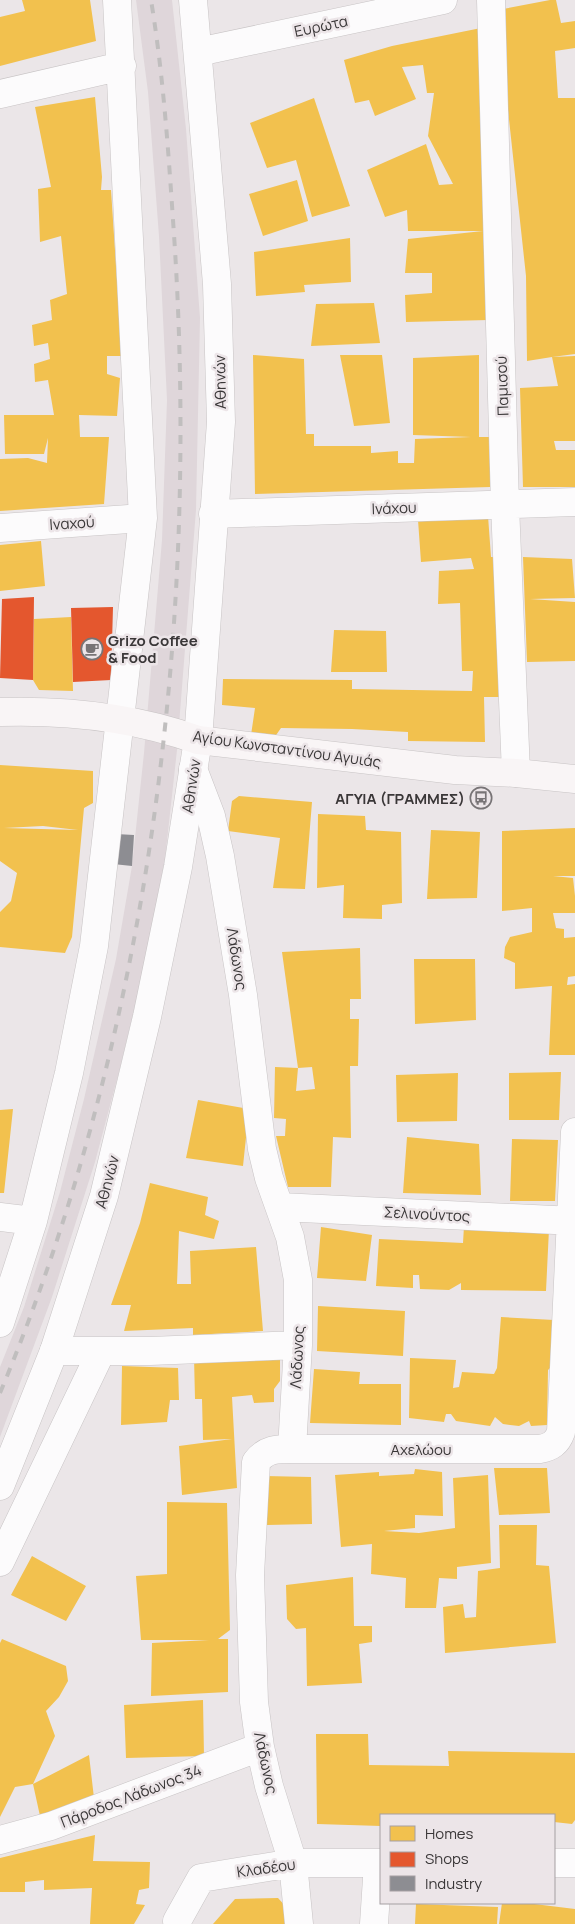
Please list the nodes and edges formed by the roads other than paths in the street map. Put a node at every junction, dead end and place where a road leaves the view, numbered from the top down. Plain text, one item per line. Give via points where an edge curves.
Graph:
1 (117, 0) edge
2 (193, 0) edge
3 (443, 0) edge
4 (491, 0) edge
5 (198, 52) junction
6 (122, 66) junction
7 (0, 94) edge
8 (575, 502) edge
9 (505, 505) junction
10 (213, 514) junction
11 (143, 518) junction
12 (0, 528) edge
13 (0, 712) edge
14 (120, 718) junction
15 (198, 740) junction
16 (193, 769) junction
17 (516, 773) junction
18 (575, 779) edge
19 (575, 1132) edge
20 (280, 1207) junction
21 (0, 1218) edge
22 (33, 1221) junction
23 (573, 1221) edge
24 (0, 1323) edge
25 (298, 1345) junction
26 (54, 1351) junction
27 (101, 1352) junction
28 (292, 1449) junction
29 (0, 1486) edge
30 (0, 1562) edge
31 (260, 1747) junction
32 (0, 1840) edge
33 (293, 1863) junction
34 (380, 1863) edge
35 (555, 1863) edge
36 (575, 1863) edge
37 (177, 1921) dead end
38 (299, 1924) edge
39 (374, 1924) edge

1 - 6 street
2 - 5 street, Αθηνών
3 - 5 street, Ευρώτα
4 - 9 street, Παμισού
5 - 10 street, Αθηνών via 219,321 220,422
6 - 7 street
6 - 11 street
8 - 9 street, Ινάχου
9 - 10 street, Ινάχου
9 - 17 street, Παμισού
10 - 15 street, Αθηνών
11 - 12 street, Ιναχού
11 - 14 street
13 - 14 main road, Αγίου Κωνσταντίνου Αγυιάς
14 - 15 main road, Αγίου Κωνσταντίνου Αγυιάς
14 - 22 street via 94,946 69,1073
15 - 16 street, Αθηνών
15 - 17 main road, Αγίου Κωνσταντίνου Αγυιάς via 455,770
16 - 20 street, Λάδωνος via 211,816 220,856 243,994 262,1149 268,1178
16 - 26 street, Αθηνών via 176,877 134,1073 104,1196
17 - 18 main road, Αγίου Κωνσταντίνου Αγυιάς
19 - 23 street
20 - 23 street, Σελινούντος
20 - 25 street, Λάδωνος via 290,1237 298,1280
21 - 22 street
22 - 24 street
23 - 28 street, Αχελώου via 561,1432 550,1447
25 - 27 street
25 - 28 street, Λάδωνος
26 - 27 street
26 - 29 street, Αθηνών
27 - 30 street
28 - 31 street, Λάδωνος via 270,1450 256,1462 254,1472 250,1639
31 - 32 street, Πάροδος Λάδωνος 34 via 51,1826
31 - 33 street, Λάδωνος
33 - 34 street, Κλαδέου
33 - 37 street, Κλαδέου via 202,1878
33 - 38 street, Λάδωνος
34 - 39 street
35 - 36 street

